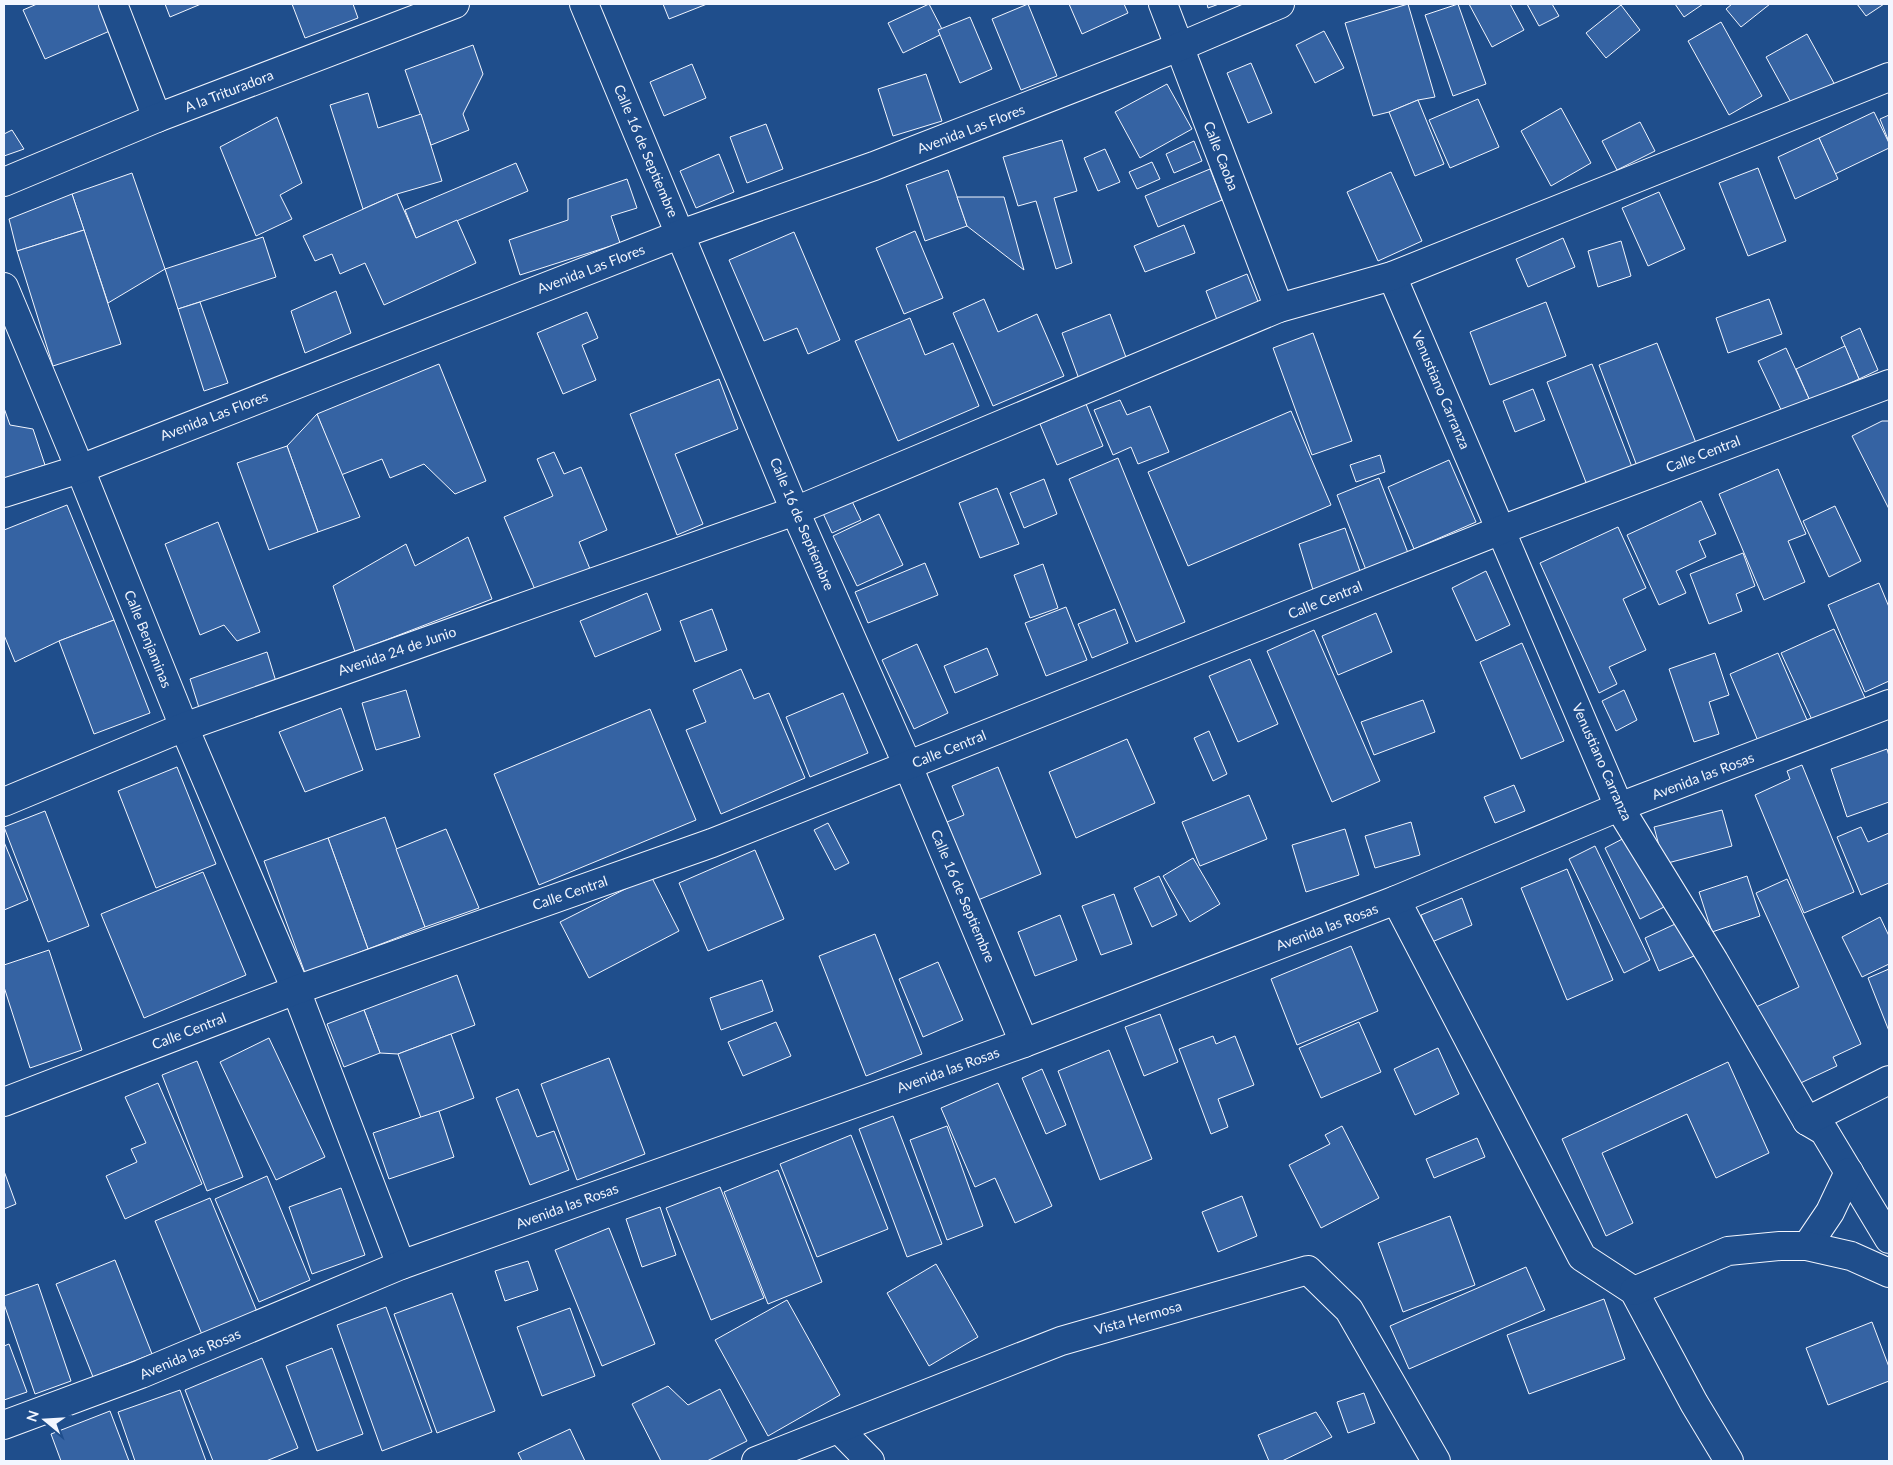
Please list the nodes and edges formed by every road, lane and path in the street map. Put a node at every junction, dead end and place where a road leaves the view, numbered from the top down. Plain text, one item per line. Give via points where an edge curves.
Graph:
1 (113, 4) edge
2 (455, 4) edge
3 (584, 4) edge
4 (1163, 4) edge
5 (1280, 4) edge
6 (1179, 47) junction
7 (1889, 77) edge
8 (157, 118) junction
9 (4, 182) edge
10 (680, 234) junction
11 (1392, 276) junction
12 (4, 287) edge
13 (1279, 308) junction
14 (1889, 384) edge
15 (80, 469) junction
16 (4, 493) edge
17 (795, 511) junction
18 (1501, 530) junction
19 (1889, 704) edge
20 (184, 726) junction
21 (908, 766) junction
22 (4, 802) edge
23 (1620, 808) junction
24 (1396, 900) junction
25 (296, 990) junction
26 (1024, 1043) junction
27 (1889, 1080) edge
28 (4, 1102) edge
29 (1807, 1121) junction
30 (1849, 1172) junction
31 (1889, 1239) edge
32 (1807, 1246) junction
33 (401, 1265) junction
34 (1889, 1273) edge
35 (1634, 1291) junction
36 (4, 1425) edge
37 (839, 1429) junction
38 (756, 1461) edge
39 (870, 1461) edge
40 (1436, 1461) edge
41 (1729, 1461) edge

1 - 8 street
2 - 8 street, A la Trituradora
3 - 10 street, Calle 16 de Septiembre
4 - 6 street, Calle Caoba
5 - 6 street, Avenida Las Flores
6 - 10 street, Avenida Las Flores via 874,166
6 - 13 street, Calle Caoba
7 - 11 street, Avenida 24 de Junio
8 - 9 street, A la Trituradora
10 - 15 street, Avenida Las Flores
10 - 17 street, Calle 16 de Septiembre
11 - 13 street, Avenida 24 de Junio
11 - 18 street, Venustiano Carranza
12 - 15 street, Calle Benjaminas
13 - 17 street, Avenida 24 de Junio
14 - 18 street, Calle Central
15 - 16 street, Avenida Las Flores
15 - 20 street, Calle Benjaminas
17 - 20 street, Avenida 24 de Junio
17 - 21 street, Calle 16 de Septiembre
18 - 21 street, Calle Central
18 - 23 street, Venustiano Carranza
19 - 23 street, Avenida las Rosas
20 - 22 street, Avenida 24 de Junio
20 - 25 street, Calle Benjaminas
21 - 25 street, Calle Central via 712,843
21 - 26 street, Calle 16 de Septiembre
23 - 24 street, Avenida las Rosas
23 - 29 street, Venustiano Carranza
24 - 26 street, Avenida las Rosas
24 - 35 street via 1582,1257
25 - 28 street, Calle Central
25 - 33 street, Calle Benjaminas
26 - 33 street, Avenida las Rosas
27 - 29 street
29 - 30 street, Venustiano Carranza via 1824,1131
30 - 31 street, Venustiano Carranza
30 - 32 street via 1830,1212
32 - 34 street via 1851,1256
32 - 35 street via 1728,1252
33 - 36 street, Avenida las Rosas via 141,1374
35 - 41 street
37 - 38 street, Vista Hermosa
37 - 39 street
37 - 40 street, Vista Hermosa via 1061,1340 1308,1270 1349,1310

